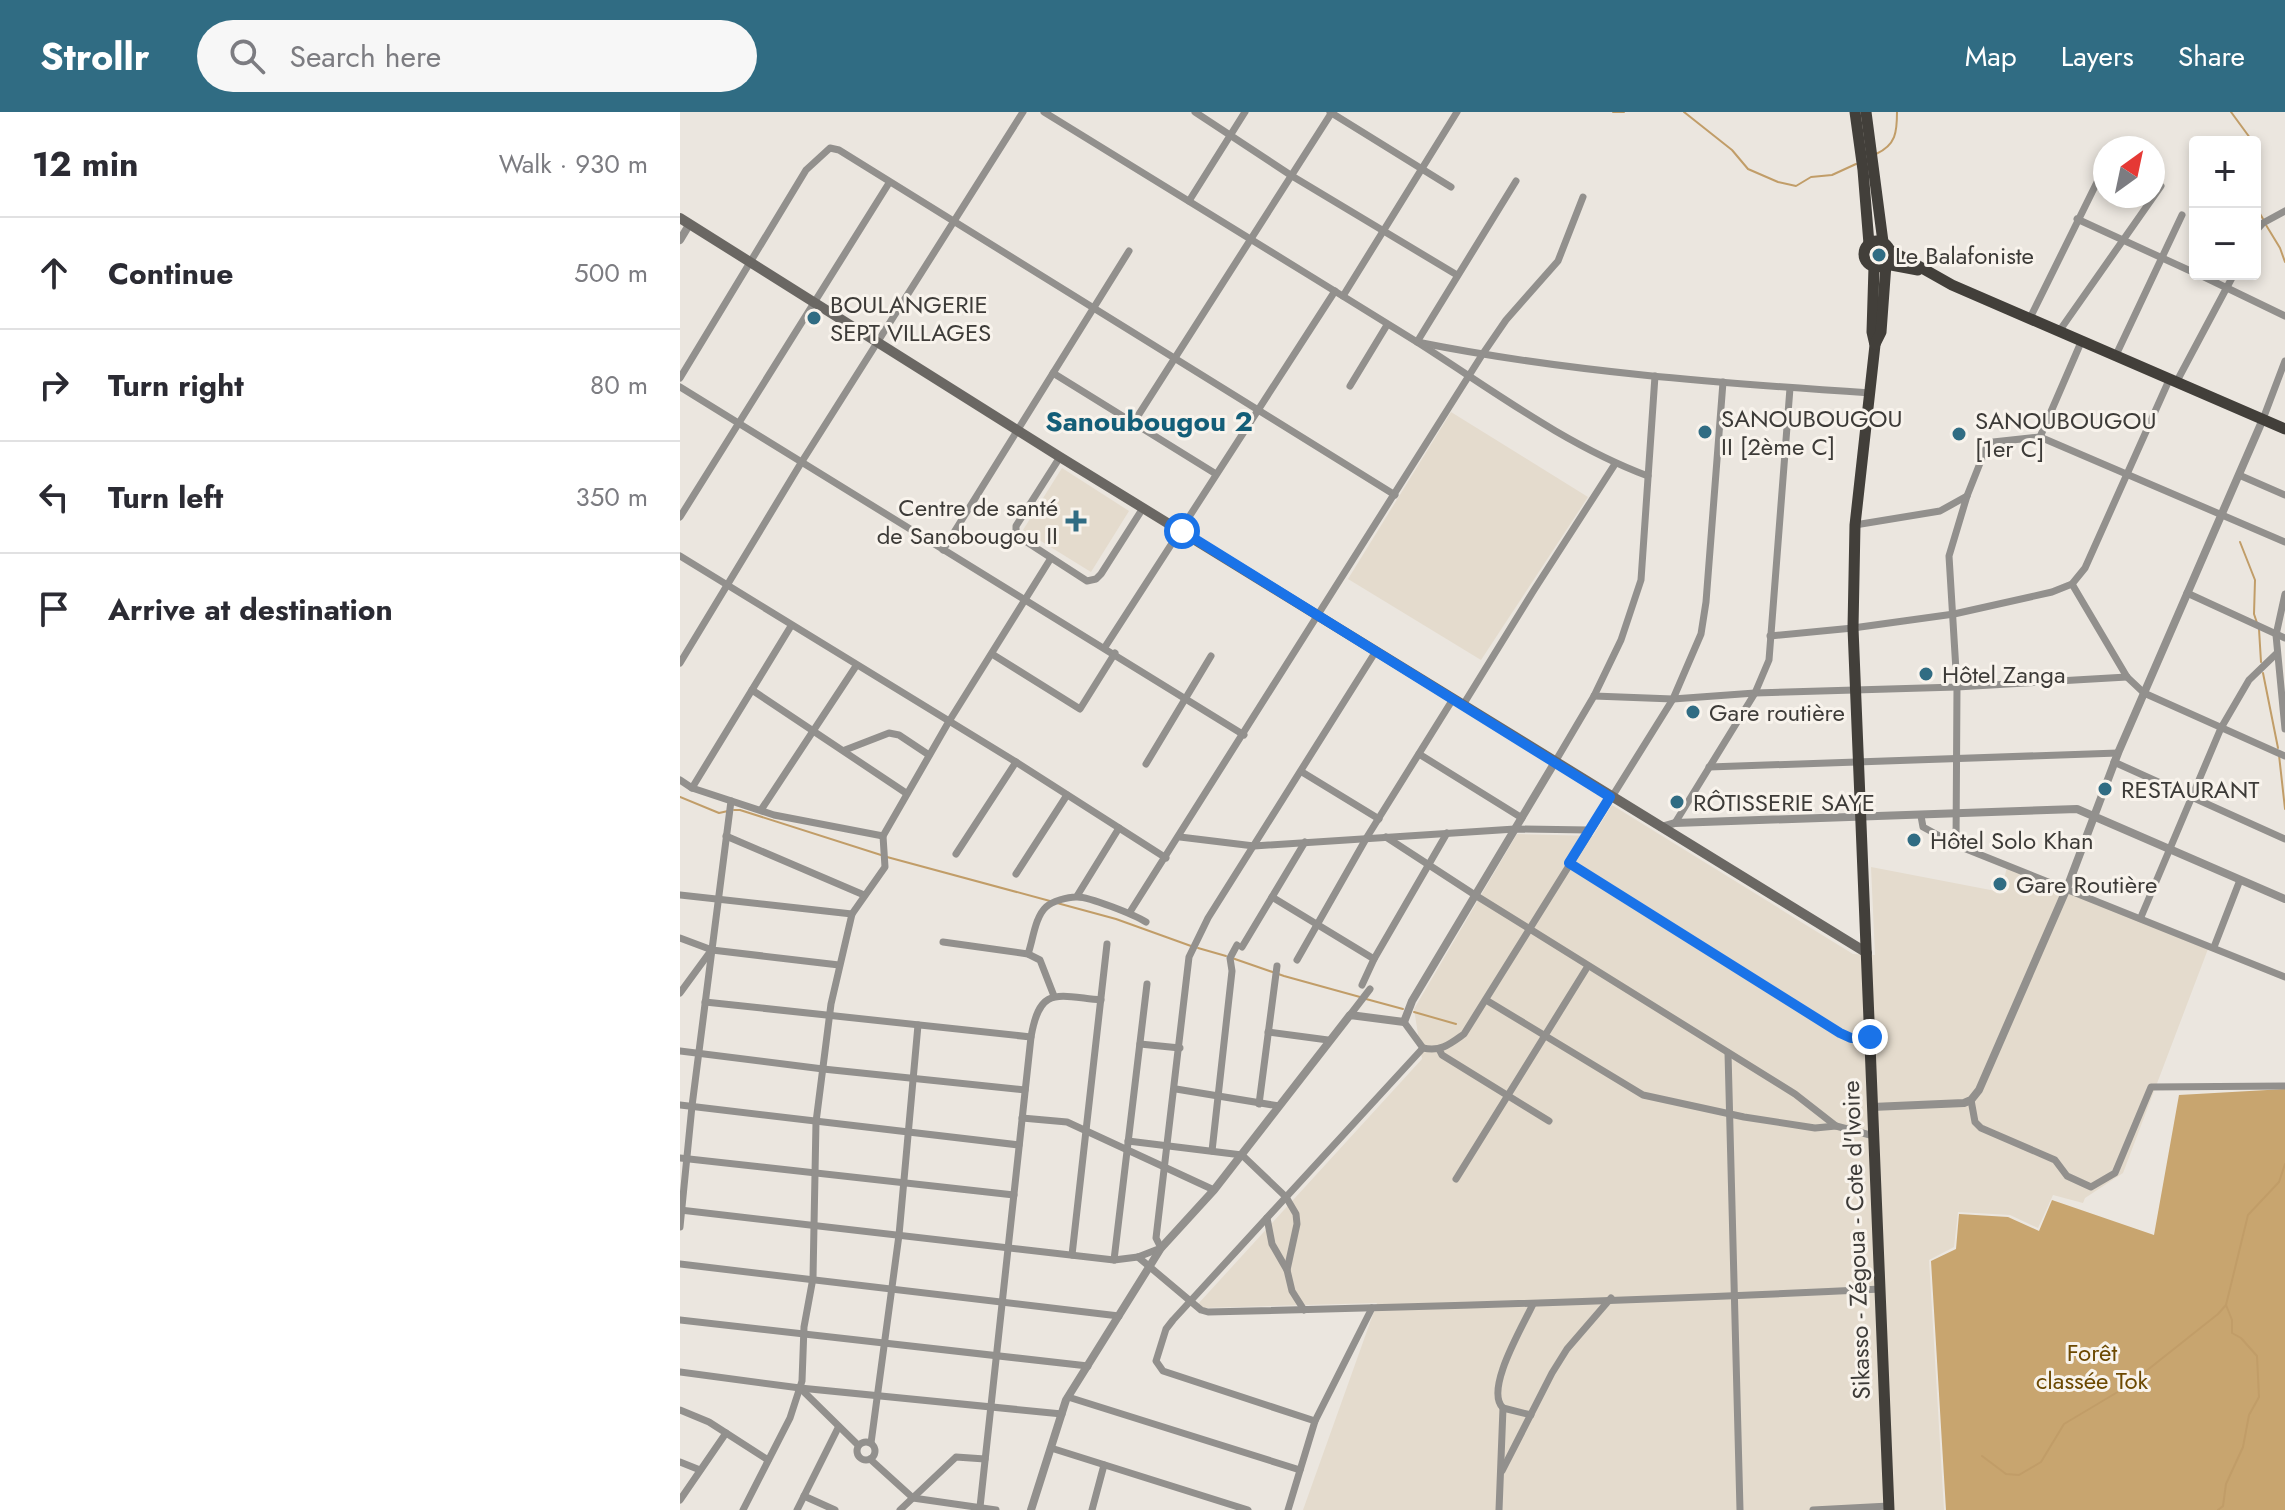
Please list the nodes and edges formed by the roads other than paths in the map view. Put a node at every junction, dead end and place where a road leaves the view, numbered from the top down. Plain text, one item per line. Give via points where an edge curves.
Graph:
1 (1023, 112) edge
2 (1044, 112) edge
3 (1195, 112) edge
4 (1245, 112) edge
5 (1331, 112) edge
6 (1457, 112) edge
7 (1860, 113) edge
8 (1230, 136) junction
9 (1868, 168) junction
10 (1422, 169) junction
11 (1292, 176) junction
12 (1516, 181) dead end
13 (889, 183) junction
14 (1451, 187) dead end
15 (2093, 189) edge
16 (1583, 197) dead end
17 (1189, 201) junction
18 (2146, 208) edge
19 (2285, 211) edge
20 (2182, 215) dead end
21 (2077, 219) junction
22 (684, 221) edge
23 (955, 222) junction
24 (2261, 226) edge
25 (1383, 231) junction
26 (1253, 239) junction
27 (680, 240) edge
28 (2123, 241) junction
29 (1869, 244) junction
30 (1887, 246) junction
31 (1129, 251) dead end
32 (2162, 258) junction
33 (751, 263) junction
34 (1880, 265) junction
35 (2189, 270) edge
36 (1924, 271) junction
37 (1457, 275) junction
38 (2212, 280) edge
39 (2231, 280) edge
40 (2227, 287) junction
41 (1335, 291) junction
42 (1343, 296) junction
43 (813, 302) junction
44 (1093, 306) junction
45 (2285, 316) edge
46 (2030, 318) junction
47 (1387, 325) junction
48 (2060, 330) junction
49 (2082, 340) junction
50 (1417, 342) junction
51 (879, 344) junction
52 (1482, 355) junction
53 (2116, 355) junction
54 (1176, 358) junction
55 (2285, 361) edge
56 (1053, 373) junction
57 (1470, 376) junction
58 (1655, 376) junction
59 (680, 378) edge
60 (2173, 380) junction
61 (1723, 382) junction
62 (1350, 386) dead end
63 (680, 387) edge
64 (1790, 388) junction
65 (1871, 393) junction
66 (1258, 409) junction
67 (2263, 419) junction
68 (1134, 422) junction
69 (736, 423) junction
70 (2285, 429) edge
71 (1018, 432) junction
72 (2040, 437) junction
73 (1060, 457) junction
74 (801, 463) junction
75 (1615, 464) junction
76 (1216, 474) junction
77 (2127, 474) junction
78 (2239, 475) junction
79 (1648, 476) junction
80 (1395, 495) junction
81 (2285, 495) edge
82 (1967, 496) junction
83 (1143, 508) junction
84 (2221, 515) junction
85 (680, 517) edge
86 (1855, 525) junction
87 (1182, 531) junction
88 (2285, 542) edge
89 (943, 550) junction
90 (680, 556) edge
91 (1051, 558) junction
92 (2072, 584) junction
93 (726, 585) junction
94 (2187, 593) junction
95 (2285, 594) edge
96 (1025, 600) junction
97 (1954, 614) junction
98 (1319, 615) junction
99 (791, 626) junction
100 (1853, 628) junction
101 (2276, 635) junction
102 (1770, 636) junction
103 (2285, 638) edge
104 (1105, 647) junction
105 (1376, 651) junction
106 (1115, 653) junction
107 (992, 654) junction
108 (2276, 654) junction
109 (1211, 656) dead end
110 (680, 663) edge
111 (856, 666) junction
112 (2127, 677) junction
113 (1957, 687) junction
114 (752, 690) junction
115 (1857, 690) junction
116 (1755, 693) junction
117 (2144, 693) junction
118 (2283, 695) edge
119 (1594, 696) junction
120 (1185, 698) junction
121 (1453, 699) junction
122 (1673, 699) junction
123 (1463, 705) junction
124 (948, 723) junction
125 (2221, 728) junction
126 (2285, 729) edge
127 (814, 731) junction
128 (1244, 735) junction
129 (845, 750) junction
130 (1419, 754) junction
131 (929, 755) junction
132 (2285, 756) edge
133 (2116, 758) junction
134 (1957, 759) junction
135 (1016, 762) junction
136 (1555, 762) junction
137 (1859, 763) junction
138 (1146, 764) dead end
139 (1709, 767) junction
140 (1302, 772) junction
141 (680, 780) edge
142 (692, 788) junction
143 (906, 793) junction
144 (1067, 795) junction
145 (1610, 797) junction
146 (2192, 799) junction
147 (730, 808) junction
148 (761, 810) junction
149 (1958, 814) junction
150 (2093, 815) junction
151 (1921, 816) junction
152 (1522, 818) junction
153 (1862, 818) junction
154 (1379, 819) junction
155 (1675, 823) junction
156 (1660, 827) junction
157 (1119, 828) junction
158 (1515, 829) junction
159 (1589, 830) junction
160 (1447, 833) junction
161 (726, 836) junction
162 (883, 836) junction
163 (1180, 837) junction
164 (1367, 837) junction
165 (1386, 837) junction
166 (2285, 839) edge
167 (1305, 842) junction
168 (1956, 845) junction
169 (1254, 846) junction
170 (2170, 850) junction
171 (956, 854) dead end
172 (1166, 858) junction
173 (1569, 863) junction
174 (1428, 864) junction
175 (1016, 874) dead end
176 (2240, 880) junction
177 (2067, 888) junction
178 (680, 895) edge
179 (864, 895) junction
180 (1475, 895) junction
181 (1077, 896) junction
182 (1272, 897) junction
183 (718, 899) junction
184 (2285, 899) edge
185 (1130, 912) junction
186 (852, 914) junction
187 (2141, 917) junction
188 (1146, 922) dead end
189 (1316, 924) junction
190 (1528, 928) junction
191 (680, 938) edge
192 (943, 942) dead end
193 (1107, 944) dead end
194 (2214, 947) junction
195 (712, 950) junction
196 (1867, 953) junction
197 (1028, 954) junction
198 (1374, 959) junction
199 (1297, 960) dead end
200 (839, 965) junction
201 (1277, 966) dead end
202 (1588, 966) junction
203 (2285, 977) edge
204 (683, 982) edge
205 (1147, 984) dead end
206 (680, 993) edge
207 (1054, 996) junction
208 (1101, 1000) junction
209 (1486, 1000) junction
210 (705, 1002) junction
211 (830, 1015) junction
212 (1350, 1015) junction
213 (1404, 1022) junction
214 (918, 1025) junction
215 (1268, 1032) junction
216 (1543, 1036) junction
217 (1031, 1037) junction
218 (1870, 1037) junction
219 (1328, 1040) junction
220 (1140, 1044) junction
221 (1180, 1048) junction
222 (1423, 1048) junction
223 (1439, 1049) junction
224 (680, 1051) edge
225 (1728, 1053) junction
226 (698, 1054) junction
227 (823, 1069) junction
228 (914, 1078) junction
229 (2285, 1086) edge
230 (1176, 1089) junction
231 (1025, 1090) junction
232 (1218, 1096) junction
233 (1506, 1096) junction
234 (1971, 1100) junction
235 (1259, 1104) junction
236 (680, 1105) edge
237 (692, 1106) junction
238 (1279, 1106) junction
239 (1872, 1107) junction
240 (1730, 1114) junction
241 (1022, 1118) junction
242 (1549, 1121) dead end
243 (816, 1122) junction
244 (1836, 1126) junction
245 (1086, 1131) junction
246 (909, 1133) junction
247 (1874, 1136) junction
248 (1019, 1145) junction
249 (1128, 1145) junction
250 (1168, 1146) junction
251 (1212, 1151) junction
252 (1242, 1155) junction
253 (684, 1159) edge
254 (1166, 1167) junction
255 (814, 1173) junction
256 (1456, 1179) dead end
257 (903, 1183) junction
258 (1214, 1190) junction
259 (1014, 1195) junction
260 (1286, 1197) junction
261 (681, 1210) edge
262 (1267, 1218) junction
263 (814, 1224) junction
264 (680, 1227) edge
265 (899, 1235) junction
266 (1009, 1248) junction
267 (1161, 1248) junction
268 (1072, 1255) junction
269 (1138, 1257) junction
270 (1114, 1260) junction
271 (680, 1264) edge
272 (1151, 1265) junction
273 (1287, 1270) junction
274 (813, 1278) junction
275 (891, 1288) junction
276 (1881, 1289) junction
277 (1735, 1296) junction
278 (1611, 1298) junction
279 (1003, 1301) junction
280 (1191, 1301) junction
281 (1533, 1304) junction
282 (1372, 1308) junction
283 (1304, 1310) junction
284 (1119, 1316) junction
285 (680, 1320) edge
286 (803, 1332) junction
287 (883, 1342) junction
288 (997, 1355) junction
289 (1088, 1366) junction
290 (680, 1372) edge
291 (800, 1388) junction
292 (879, 1396) junction
293 (1068, 1397) junction
294 (991, 1406) junction
295 (1503, 1408) junction
296 (680, 1410) edge
297 (1062, 1414) junction
298 (1531, 1415) junction
299 (1315, 1421) junction
300 (838, 1428) junction
301 (726, 1433) junction
302 (871, 1443) junction
303 (858, 1445) junction
304 (1051, 1448) junction
305 (870, 1459) junction
306 (985, 1459) junction
307 (768, 1460) junction
308 (680, 1462) edge
309 (1104, 1465) junction
310 (700, 1470) junction
311 (1300, 1470) junction
312 (1501, 1473) junction
313 (804, 1496) junction
314 (913, 1498) junction
315 (680, 1500) edge
316 (980, 1507) junction
317 (1229, 1507) edge
318 (1889, 1508) edge
319 (743, 1510) edge
320 (797, 1510) edge
321 (835, 1510) edge
322 (900, 1510) edge
323 (996, 1510) edge
324 (1031, 1510) edge
325 (1092, 1510) edge
326 (1248, 1510) edge
327 (1288, 1510) edge
328 (1499, 1510) edge
329 (1740, 1510) edge
330 (1813, 1510) edge

1 - 23 street
2 - 17 street
3 - 8 street
4 - 8 street
5 - 10 street
5 - 11 street
6 - 10 street
7 - 9 highway
8 - 11 street
8 - 17 street
9 - 29 highway
9 - 30 highway
10 - 14 street
10 - 25 street
11 - 25 street
11 - 26 street
12 - 37 street
13 - 23 street
13 - 33 street via 830,148 806,170
13 - 43 street
15 - 21 street
16 - 52 street via 1558,261
17 - 26 street
18 - 28 street
19 - 24 street
20 - 32 street
21 - 28 street
21 - 46 street
22 - 27 street
22 - 33 main road
23 - 44 street
23 - 51 street
25 - 37 street
25 - 42 street
26 - 41 street
26 - 54 street
28 - 32 street
28 - 48 street
29 - 30 highway via 1876,240
29 - 34 highway via 1867,262
30 - 34 highway via 1890,258
30 - 36 highway
31 - 44 street
32 - 35 street
32 - 53 street
33 - 43 main road
33 - 59 street
34 - 36 highway
34 - 65 highway, Sikasso - Zégoua - Cote d'Ivoire
36 - 46 highway
37 - 50 street
38 - 40 street
39 - 40 street
40 - 45 street
40 - 60 street
41 - 42 street
41 - 66 street
42 - 47 street
43 - 51 main road
43 - 69 street
44 - 54 street
44 - 56 street
46 - 48 highway
47 - 50 street
47 - 62 street
48 - 49 highway
49 - 53 highway
49 - 72 street
50 - 52 street
50 - 57 street
51 - 71 main road
51 - 74 street
52 - 57 street
52 - 58 street
53 - 60 highway
54 - 66 street
54 - 68 street
55 - 67 street
56 - 68 street
56 - 71 street
57 - 75 street
57 - 80 street
58 - 61 street
58 - 79 street
60 - 67 highway
60 - 77 street
61 - 64 street
61 - 122 street via 1701,634
63 - 69 street
64 - 65 street
64 - 102 street
65 - 86 highway, Sikasso - Zégoua - Cote d'Ivoire
66 - 76 street
66 - 80 street
67 - 70 highway
67 - 78 street
68 - 76 street
69 - 74 street
69 - 85 street
71 - 73 main road
71 - 89 street
72 - 77 street
72 - 82 street via 1993,442
73 - 83 main road
73 - 91 street via 1016,526 1016,535
74 - 89 street
74 - 93 street
75 - 79 street
75 - 123 street
76 - 87 street
77 - 84 street
77 - 92 street via 2085,568
78 - 81 street
78 - 84 street
79 - 119 street via 1641,580
80 - 98 street
82 - 86 street via 1940,511
82 - 97 street via 1949,556
83 - 87 main road
83 - 91 street via 1096,579 1087,581
84 - 88 street
84 - 94 street
86 - 100 highway, Sikasso - Zégoua - Cote d'Ivoire
87 - 98 main road
87 - 104 street
89 - 96 street
90 - 93 street
91 - 96 street
92 - 97 street
92 - 112 street
93 - 99 street
93 - 110 street
94 - 101 street
94 - 117 street
95 - 101 street
96 - 104 street
96 - 107 street
97 - 100 street
97 - 113 street
98 - 105 main road
98 - 128 street
99 - 111 street
99 - 114 street
100 - 102 street
100 - 115 highway, Sikasso - Zégoua - Cote d'Ivoire
101 - 103 street
101 - 108 street
102 - 116 street via 1769,660
104 - 106 street
105 - 121 main road
105 - 140 street
106 - 107 street via 1080,709
106 - 120 street
107 - 124 street
108 - 118 street
108 - 125 street via 2249,680
109 - 120 street
111 - 124 street
111 - 127 street
112 - 113 street
112 - 117 street
113 - 115 street
113 - 134 street
114 - 127 street
114 - 142 street
115 - 116 street
115 - 137 highway, Sikasso - Zégoua - Cote d'Ivoire
116 - 122 street
116 - 139 street
117 - 125 street
117 - 133 street
118 - 126 street
119 - 122 street
119 - 136 street
120 - 128 street
120 - 138 street
121 - 123 main road
121 - 130 street
122 - 145 street
123 - 136 main road
124 - 131 street
124 - 135 street
125 - 132 street
125 - 146 street
127 - 129 street
127 - 148 street
128 - 163 street
129 - 131 street via 889,733
129 - 143 street
130 - 152 street
130 - 154 street
131 - 143 street
133 - 134 street
133 - 146 street
133 - 150 street
134 - 137 street
134 - 149 street
135 - 144 street
135 - 171 street
136 - 145 main road
136 - 152 street
137 - 139 street
137 - 153 highway, Sikasso - Zégoua - Cote d'Ivoire
139 - 155 street
140 - 154 street
140 - 169 street
141 - 142 street
142 - 147 street
143 - 162 street
144 - 157 street
144 - 175 street
145 - 156 main road
145 - 159 street
146 - 166 street
146 - 170 street
147 - 148 street
147 - 161 street
148 - 162 street
149 - 150 street via 2077,809
149 - 151 street
149 - 168 street
150 - 170 street
150 - 177 street
151 - 153 street
151 - 168 street via 1923,827
152 - 158 street
153 - 155 street
153 - 196 highway, Sikasso - Zégoua - Cote d'Ivoire
154 - 164 street
155 - 156 street
156 - 196 main road
157 - 172 street
157 - 181 street
158 - 159 street
158 - 160 street
158 - 180 street
159 - 173 street
160 - 165 street
160 - 174 street
161 - 179 street
161 - 183 street
162 - 179 street via 885,867
163 - 169 street
163 - 172 street
164 - 165 street
164 - 167 street
164 - 189 street
165 - 174 street
167 - 169 street
167 - 182 street
168 - 177 street
169 - 221 street via 1189,957
170 - 176 street
170 - 187 street
172 - 185 street
173 - 190 street
173 - 218 street via 1840,1033
174 - 180 street
174 - 198 street
176 - 184 street
176 - 194 street
177 - 187 street
177 - 234 street
178 - 183 street
179 - 186 street
180 - 190 street
180 - 213 street
181 - 185 street
181 - 197 street via 1045,907
182 - 189 street
182 - 232 street via 1230,958
183 - 186 street
183 - 195 street
185 - 188 street
186 - 200 street
187 - 194 street
189 - 198 street
189 - 199 street
190 - 202 street
190 - 209 street
191 - 195 street
192 - 197 street
193 - 208 street
194 - 203 street
195 - 200 street
195 - 204 street
195 - 210 street
196 - 218 highway, Sikasso - Zégoua - Cote d'Ivoire
197 - 207 street via 1040,960
198 - 212 street
200 - 211 street
201 - 215 street
202 - 216 street
202 - 225 street
204 - 206 street
205 - 220 street
207 - 208 street
207 - 217 street via 1041,1003
208 - 245 street
209 - 216 street
209 - 223 street via 1464,1034
210 - 211 street
210 - 226 street
211 - 214 street
211 - 227 street
212 - 213 street
212 - 219 street
213 - 222 street
214 - 217 street
214 - 228 street
215 - 219 street
215 - 235 street
216 - 233 street
216 - 240 street via 1643,1095
217 - 231 street
218 - 239 highway, Sikasso - Zégoua - Cote d'Ivoire
219 - 238 street
220 - 221 street
220 - 249 street
221 - 230 street
222 - 223 street
222 - 260 street
223 - 233 street
224 - 226 street
225 - 240 street
225 - 244 street
226 - 227 street
226 - 237 street
227 - 228 street
227 - 243 street
228 - 231 street
228 - 246 street
229 - 234 street via 2151,1087 2115,1173 2091,1187 2067,1176 2055,1160 1981,1128
230 - 232 street
230 - 250 street
231 - 241 street
232 - 235 street
232 - 251 street
233 - 242 street
233 - 256 street
234 - 239 street
235 - 238 street
236 - 237 street
237 - 243 street
237 - 253 street
238 - 252 street
239 - 247 highway, Sikasso - Zégoua - Cote d'Ivoire
240 - 244 street via 1815,1128
240 - 277 street
241 - 245 street via 1067,1122
241 - 248 street
243 - 246 street
243 - 255 street
244 - 247 street
245 - 249 street
245 - 268 street
246 - 248 street
246 - 257 street
247 - 276 highway, Sikasso - Zégoua - Cote d'Ivoire
248 - 259 street
249 - 250 street
249 - 254 street
249 - 270 street
250 - 251 street
250 - 254 street
251 - 252 street
252 - 258 street
252 - 260 street
253 - 255 street
253 - 261 street
254 - 258 street
254 - 267 street via 1156,1238
255 - 257 street
255 - 263 street
257 - 259 street
257 - 265 street
258 - 267 street
259 - 266 street
260 - 262 street
260 - 273 street via 1297,1224
261 - 263 street
261 - 264 street
262 - 273 street via 1272,1244
262 - 280 street
263 - 265 street
263 - 274 street
265 - 266 street
265 - 275 street
266 - 268 street
266 - 279 street
267 - 269 street
267 - 272 street
268 - 270 street
269 - 270 street
269 - 272 street
271 - 274 street
272 - 280 street
272 - 284 street
273 - 283 street
274 - 275 street
274 - 286 street
275 - 279 street
275 - 287 street
276 - 277 street
276 - 318 highway, Sikasso - Zégoua - Cote d'Ivoire
277 - 278 street
277 - 329 street
278 - 281 street
278 - 298 street via 1567,1349
279 - 284 street
279 - 288 street
280 - 283 street via 1208,1312
280 - 299 street via 1166,1329 1158,1367
281 - 282 street
281 - 295 street via 1498,1380 1496,1395
282 - 283 street
282 - 299 street
284 - 289 street
285 - 286 street
286 - 287 street
286 - 291 street
287 - 288 street
287 - 292 street
288 - 289 street
288 - 294 street
289 - 293 street
290 - 291 street
291 - 292 street
291 - 300 street
291 - 307 street
292 - 294 street
292 - 302 street
293 - 297 street
293 - 311 street
294 - 297 street
294 - 306 street
295 - 298 street
295 - 312 street
296 - 301 street
297 - 304 street
298 - 312 street
299 - 311 street
300 - 303 street
300 - 313 street
301 - 307 street
301 - 310 street
302 - 303 street
302 - 305 street via 875,1452
303 - 305 street via 858,1457
304 - 309 street
304 - 324 street
305 - 314 street
306 - 314 street via 956,1457
306 - 316 street
307 - 319 street
308 - 310 street
309 - 317 street
309 - 325 street
310 - 315 street
311 - 327 street
312 - 328 street
313 - 320 street
313 - 321 street
314 - 316 street
314 - 322 street
316 - 323 street
317 - 326 street
318 - 330 street

